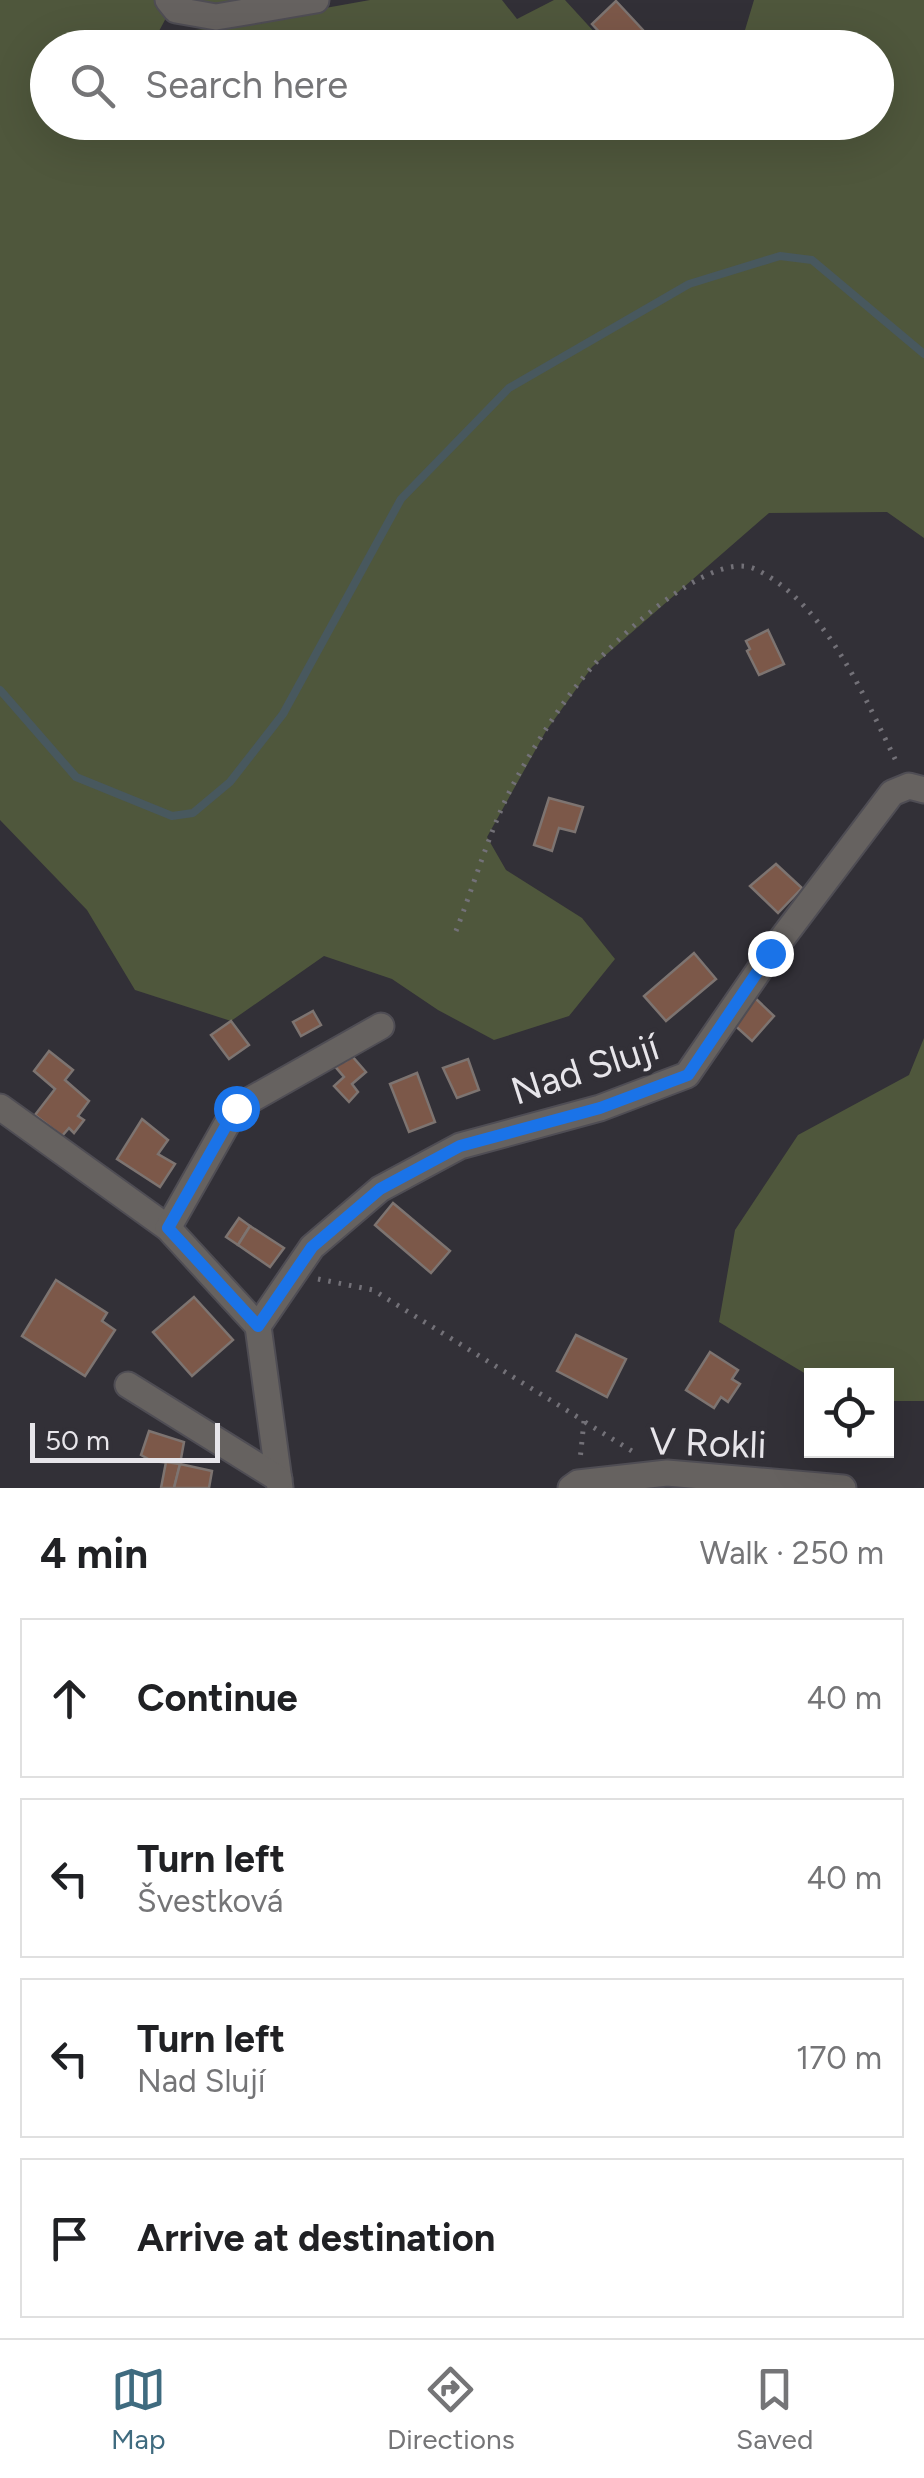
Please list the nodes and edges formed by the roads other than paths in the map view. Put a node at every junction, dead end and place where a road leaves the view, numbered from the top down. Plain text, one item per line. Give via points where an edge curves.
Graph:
1 (168, 0) edge
2 (316, 0) edge
3 (916, 788) edge
4 (381, 1026) dead end
5 (0, 1107) edge
6 (168, 1228) junction
7 (258, 1326) junction
8 (128, 1385) dead end
9 (279, 1484) edge
10 (574, 1486) edge
11 (844, 1488) edge

1 - 2 street via 176,10 216,16
3 - 7 street, Nad Slují via 892,793 884,803 688,1075 600,1108 460,1146 380,1189 312,1247
4 - 6 street via 236,1108
5 - 6 street
6 - 7 street
7 - 9 street
8 - 9 street
10 - 11 street, V Rokli via 667,1473

